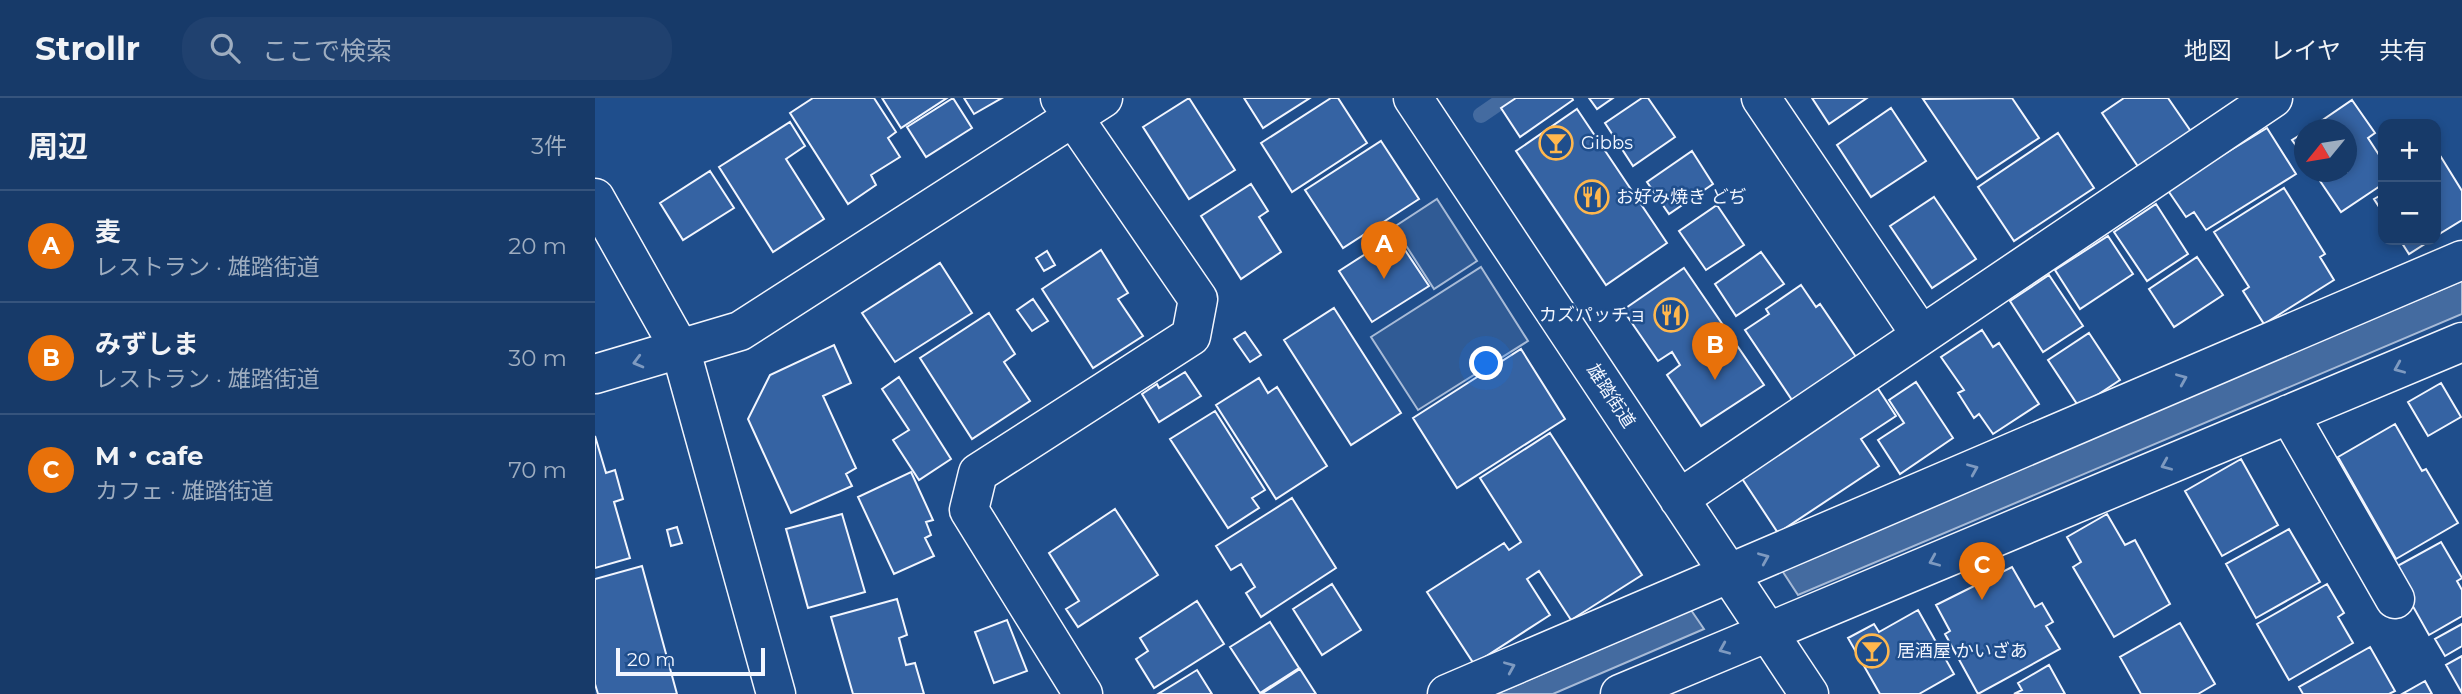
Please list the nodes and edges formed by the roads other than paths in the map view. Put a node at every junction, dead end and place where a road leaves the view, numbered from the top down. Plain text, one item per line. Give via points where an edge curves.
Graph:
1 (1413, 98) edge
2 (1761, 98) edge
3 (2261, 101) edge
4 (1079, 104) edge
5 (595, 198) edge
6 (2462, 260) edge
7 (1921, 335) junction
8 (2462, 342) edge
9 (681, 351) junction
10 (595, 374) edge
11 (2289, 414) junction
12 (1679, 499) junction
13 (1728, 573) junction
14 (2395, 599) dead end
15 (1767, 631) junction
16 (776, 694) edge
17 (1083, 694) edge
18 (1447, 694) edge
19 (1620, 694) edge
20 (1809, 694) edge

1 - 12 street, 雄踏街道
2 - 7 street
3 - 7 street
4 - 9 street via 740,331
4 - 17 street via 1198,299 1191,336 978,473 969,510
5 - 9 street
13 -> 6 street
7 - 12 street
8 -> 11 street
9 -> 10 street
9 - 16 street
11 - 14 street
11 -> 15 street
12 - 13 street, 雄踏街道
13 - 15 street, 雄踏街道
18 -> 13 street
15 -> 19 street
15 - 20 street, 雄踏街道

